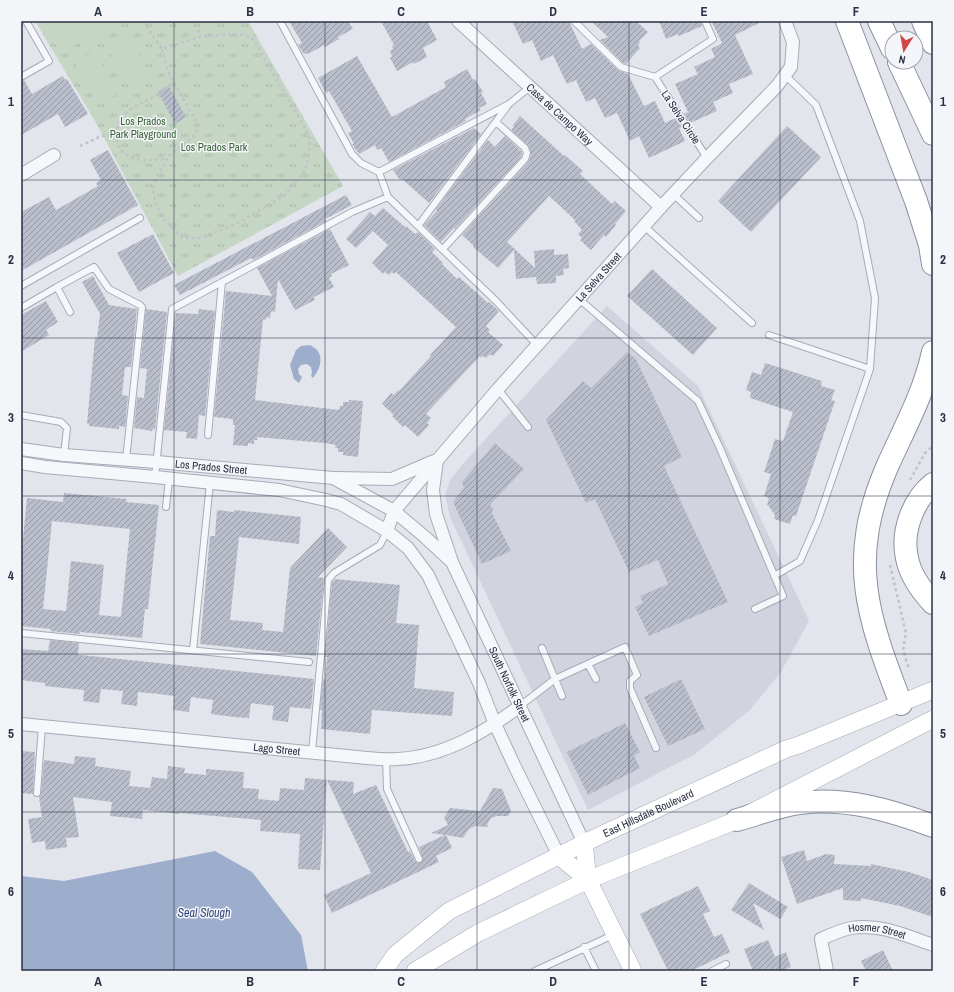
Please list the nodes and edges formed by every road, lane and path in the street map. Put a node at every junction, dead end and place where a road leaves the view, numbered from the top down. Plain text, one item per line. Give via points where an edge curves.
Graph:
1 (26, 21) edge
2 (143, 21) edge
3 (197, 21) edge
4 (280, 21) edge
5 (458, 21) edge
6 (574, 21) edge
7 (705, 21) edge
8 (785, 21) edge
9 (847, 21) edge
10 (879, 21) edge
11 (923, 21) edge
12 (884, 31) edge
13 (200, 37) junction
14 (933, 43) edge
15 (162, 49) junction
16 (902, 70) edge
17 (784, 75) junction
18 (21, 77) edge
19 (655, 77) junction
20 (174, 82) junction
21 (530, 87) junction
22 (509, 104) junction
23 (496, 122) junction
24 (933, 134) edge
25 (115, 135) junction
26 (80, 146) dead end
27 (54, 155) dead end
28 (707, 158) junction
29 (167, 159) junction
30 (379, 172) junction
31 (21, 175) edge
32 (673, 194) junction
33 (388, 197) junction
34 (916, 201) junction
35 (661, 207) junction
36 (140, 218) dead end
37 (699, 218) dead end
38 (418, 226) junction
39 (644, 226) junction
40 (933, 241) edge
41 (443, 249) junction
42 (933, 264) edge
43 (222, 282) junction
44 (21, 286) edge
45 (57, 287) junction
46 (579, 299) junction
47 (21, 308) edge
48 (70, 312) dead end
49 (752, 323) dead end
50 (769, 334) dead end
51 (537, 345) junction
52 (933, 352) edge
53 (870, 369) junction
54 (498, 389) junction
55 (21, 415) edge
56 (528, 428) dead end
57 (208, 435) dead end
58 (21, 449) edge
59 (64, 455) junction
60 (126, 460) junction
61 (437, 460) junction
62 (157, 462) junction
63 (21, 463) edge
64 (155, 477) junction
65 (169, 478) junction
66 (333, 478) junction
67 (210, 483) junction
68 (933, 484) edge
69 (166, 506) dead end
70 (394, 511) junction
71 (387, 532) junction
72 (452, 562) junction
73 (774, 576) junction
74 (933, 603) edge
75 (754, 608) dead end
76 (21, 633) edge
77 (542, 648) dead end
78 (193, 650) junction
79 (309, 662) dead end
80 (588, 664) junction
81 (596, 679) dead end
82 (556, 680) junction
83 (933, 690) edge
84 (562, 696) dead end
85 (901, 704) junction
86 (520, 706) junction
87 (933, 719) edge
88 (21, 724) edge
89 (495, 724) junction
90 (42, 726) junction
91 (913, 728) junction
92 (656, 748) dead end
93 (312, 752) junction
94 (386, 759) junction
95 (37, 792) dead end
96 (737, 820) junction
97 (933, 826) edge
98 (584, 843) junction
99 (559, 856) junction
100 (419, 859) dead end
101 (588, 880) junction
102 (615, 934) junction
103 (933, 945) edge
104 (584, 947) junction
105 (726, 964) dead end
106 (384, 971) edge
107 (415, 971) edge
108 (534, 971) edge
109 (596, 971) edge
110 (633, 971) edge
111 (712, 971) edge
112 (827, 971) edge

1 - 18 lane via 49,61
2 - 15 path
3 - 13 path
4 - 30 lane via 352,154 361,163
5 - 21 street, Casa de Campo Way
6 - 19 lane via 621,67
7 - 19 lane via 713,39
8 - 17 street, La Selva Street via 793,42 791,67
9 - 34 highway
10 - 12 highway
11 - 14 highway
13 - 15 path
13 - 29 path via 232,34 246,35 254,40 310,138 309,156 304,172 284,196 240,222 201,238 183,238 165,221 154,202 153,188
15 - 20 path
16 - 24 highway
17 - 28 street, La Selva Street via 777,86
17 - 53 lane via 816,105 860,221 875,298
19 - 28 lane, La Selva Circle
20 - 25 path via 156,93 157,95 126,112 117,125
20 - 29 path via 198,126 194,137
21 - 22 lane
21 - 35 street, Casa de Campo Way
22 - 23 lane
22 - 30 lane
23 - 38 lane
23 - 41 lane via 525,148 525,159
25 - 26 path via 101,136
25 - 29 path via 120,149 132,159
27 - 31 street
28 - 32 street, La Selva Street
30 - 33 lane
32 - 35 street, La Selva Street
32 - 37 lane
33 - 38 lane
33 - 43 lane via 352,212
34 - 40 lane
34 - 42 highway
35 - 39 street, La Selva Street
36 - 44 lane
38 - 41 lane
39 - 46 street, La Selva Street
39 - 49 lane
41 - 51 lane
43 - 57 lane
43 - 62 lane via 172,308
45 - 47 lane
45 - 48 lane
45 - 60 lane via 94,267 110,289 142,307
46 - 51 street, La Selva Street
46 - 73 lane via 698,401
50 - 53 lane
51 - 54 street, La Selva Street
52 - 85 highway via 923,388 877,492 864,551 865,585 874,629
53 - 73 lane via 818,520 800,561
54 - 56 lane
54 - 61 street, La Selva Street
55 - 59 lane via 61,422 67,428
58 - 59 street, Los Prados Street
59 - 60 street, Los Prados Street
60 - 62 street, Los Prados Street
61 - 66 street via 392,479
61 - 70 street, La Selva Street
61 - 72 street via 433,490 436,514
62 - 64 lane
62 - 66 street, Los Prados Street
63 - 64 street, Los Prados Street
64 - 65 street, Los Prados Street
65 - 67 street, Los Prados Street
65 - 69 lane
66 - 70 street, Los Prados Street
67 - 71 street, Los Prados Street via 279,490 341,504
67 - 78 lane
68 - 74 highway via 915,505 909,521 906,557 913,576
70 - 71 street, La Selva Street
70 - 72 street, South Norfolk Street
71 - 89 street, South Norfolk Street via 408,548 428,574 479,683
71 - 93 lane via 380,544 334,573 328,580
72 - 86 street, South Norfolk Street
73 - 75 lane via 783,596
76 - 78 lane
77 - 82 lane
78 - 79 lane
80 - 81 lane
80 - 82 lane
80 - 92 lane via 625,648 637,675 630,681 630,688
82 - 84 lane
82 - 86 lane
83 - 85 main road, East Hillsdale Boulevard
85 - 91 main road
85 - 98 main road, East Hillsdale Boulevard via 786,749
86 - 89 street, Lago Street
86 - 98 street, South Norfolk Street
87 - 91 main road
88 - 90 street, Lago Street
89 - 94 street, Lago Street via 440,750 418,757
89 - 99 street, South Norfolk Street
90 - 93 street, Lago Street
90 - 95 lane
91 - 96 main road
93 - 94 street, Lago Street
94 - 100 lane via 387,789
96 - 97 highway via 799,803 844,802 870,806
96 - 101 main road
98 - 99 main road, East Hillsdale Boulevard
98 - 101 main road, South Norfolk Street
99 - 101 main road, South Norfolk Street
99 - 106 main road, East Hillsdale Boulevard via 449,911 396,955
101 - 102 main road, South Norfolk Street
101 - 107 main road via 478,933
102 - 104 lane
102 - 110 main road, South Norfolk Street
103 - 112 street, Hosmer Street via 894,931 850,928 821,939
104 - 108 lane
104 - 109 lane
105 - 111 lane

